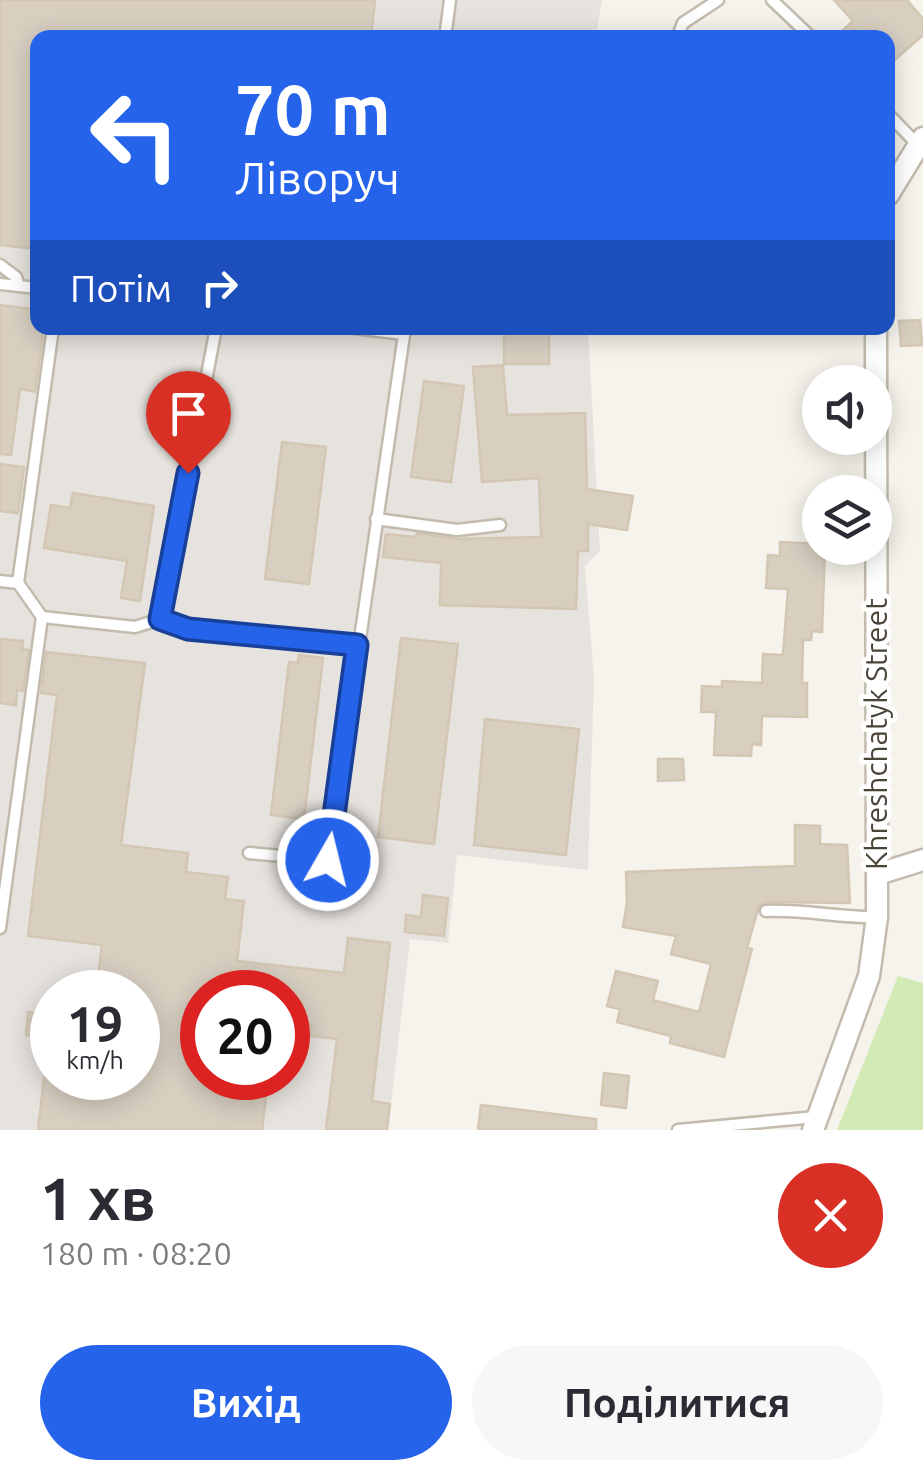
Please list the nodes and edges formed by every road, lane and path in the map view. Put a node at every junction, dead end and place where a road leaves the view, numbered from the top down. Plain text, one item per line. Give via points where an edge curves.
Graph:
1 (450, 0) edge
2 (718, 0) edge
3 (772, 0) edge
4 (446, 30) edge
5 (680, 30) edge
6 (804, 30) edge
7 (895, 122) edge
8 (920, 141) edge
9 (895, 183) edge
10 (0, 266) edge
11 (0, 284) edge
12 (19, 286) junction
13 (30, 287) edge
14 (52, 335) edge
15 (215, 335) edge
16 (403, 335) edge
17 (876, 335) edge
18 (376, 518) junction
19 (500, 524) dead end
20 (0, 581) edge
21 (18, 583) junction
22 (42, 617) junction
23 (160, 619) junction
24 (357, 645) junction
25 (250, 853) dead end
26 (923, 860) edge
27 (878, 874) junction
28 (766, 911) dead end
29 (877, 918) junction
30 (0, 928) edge
31 (815, 1124) edge
32 (678, 1130) edge

1 - 4 lane
2 - 5 lane
3 - 6 lane
7 - 8 lane
8 - 9 street
10 - 12 lane
11 - 12 lane
12 - 13 lane
14 - 21 lane
15 - 23 lane
16 - 18 lane
17 - 27 street, Khreshchatyk Street
18 - 19 lane via 457,530
18 - 24 lane
20 - 21 lane
21 - 22 lane
22 - 23 lane via 135,627
22 - 30 lane
23 - 24 lane via 188,629
24 - 25 lane via 328,860
26 - 27 street
27 - 29 street, Khreshchatyk Street
28 - 29 lane
29 - 31 street, Khreshchatyk Street via 869,976
31 - 32 lane

